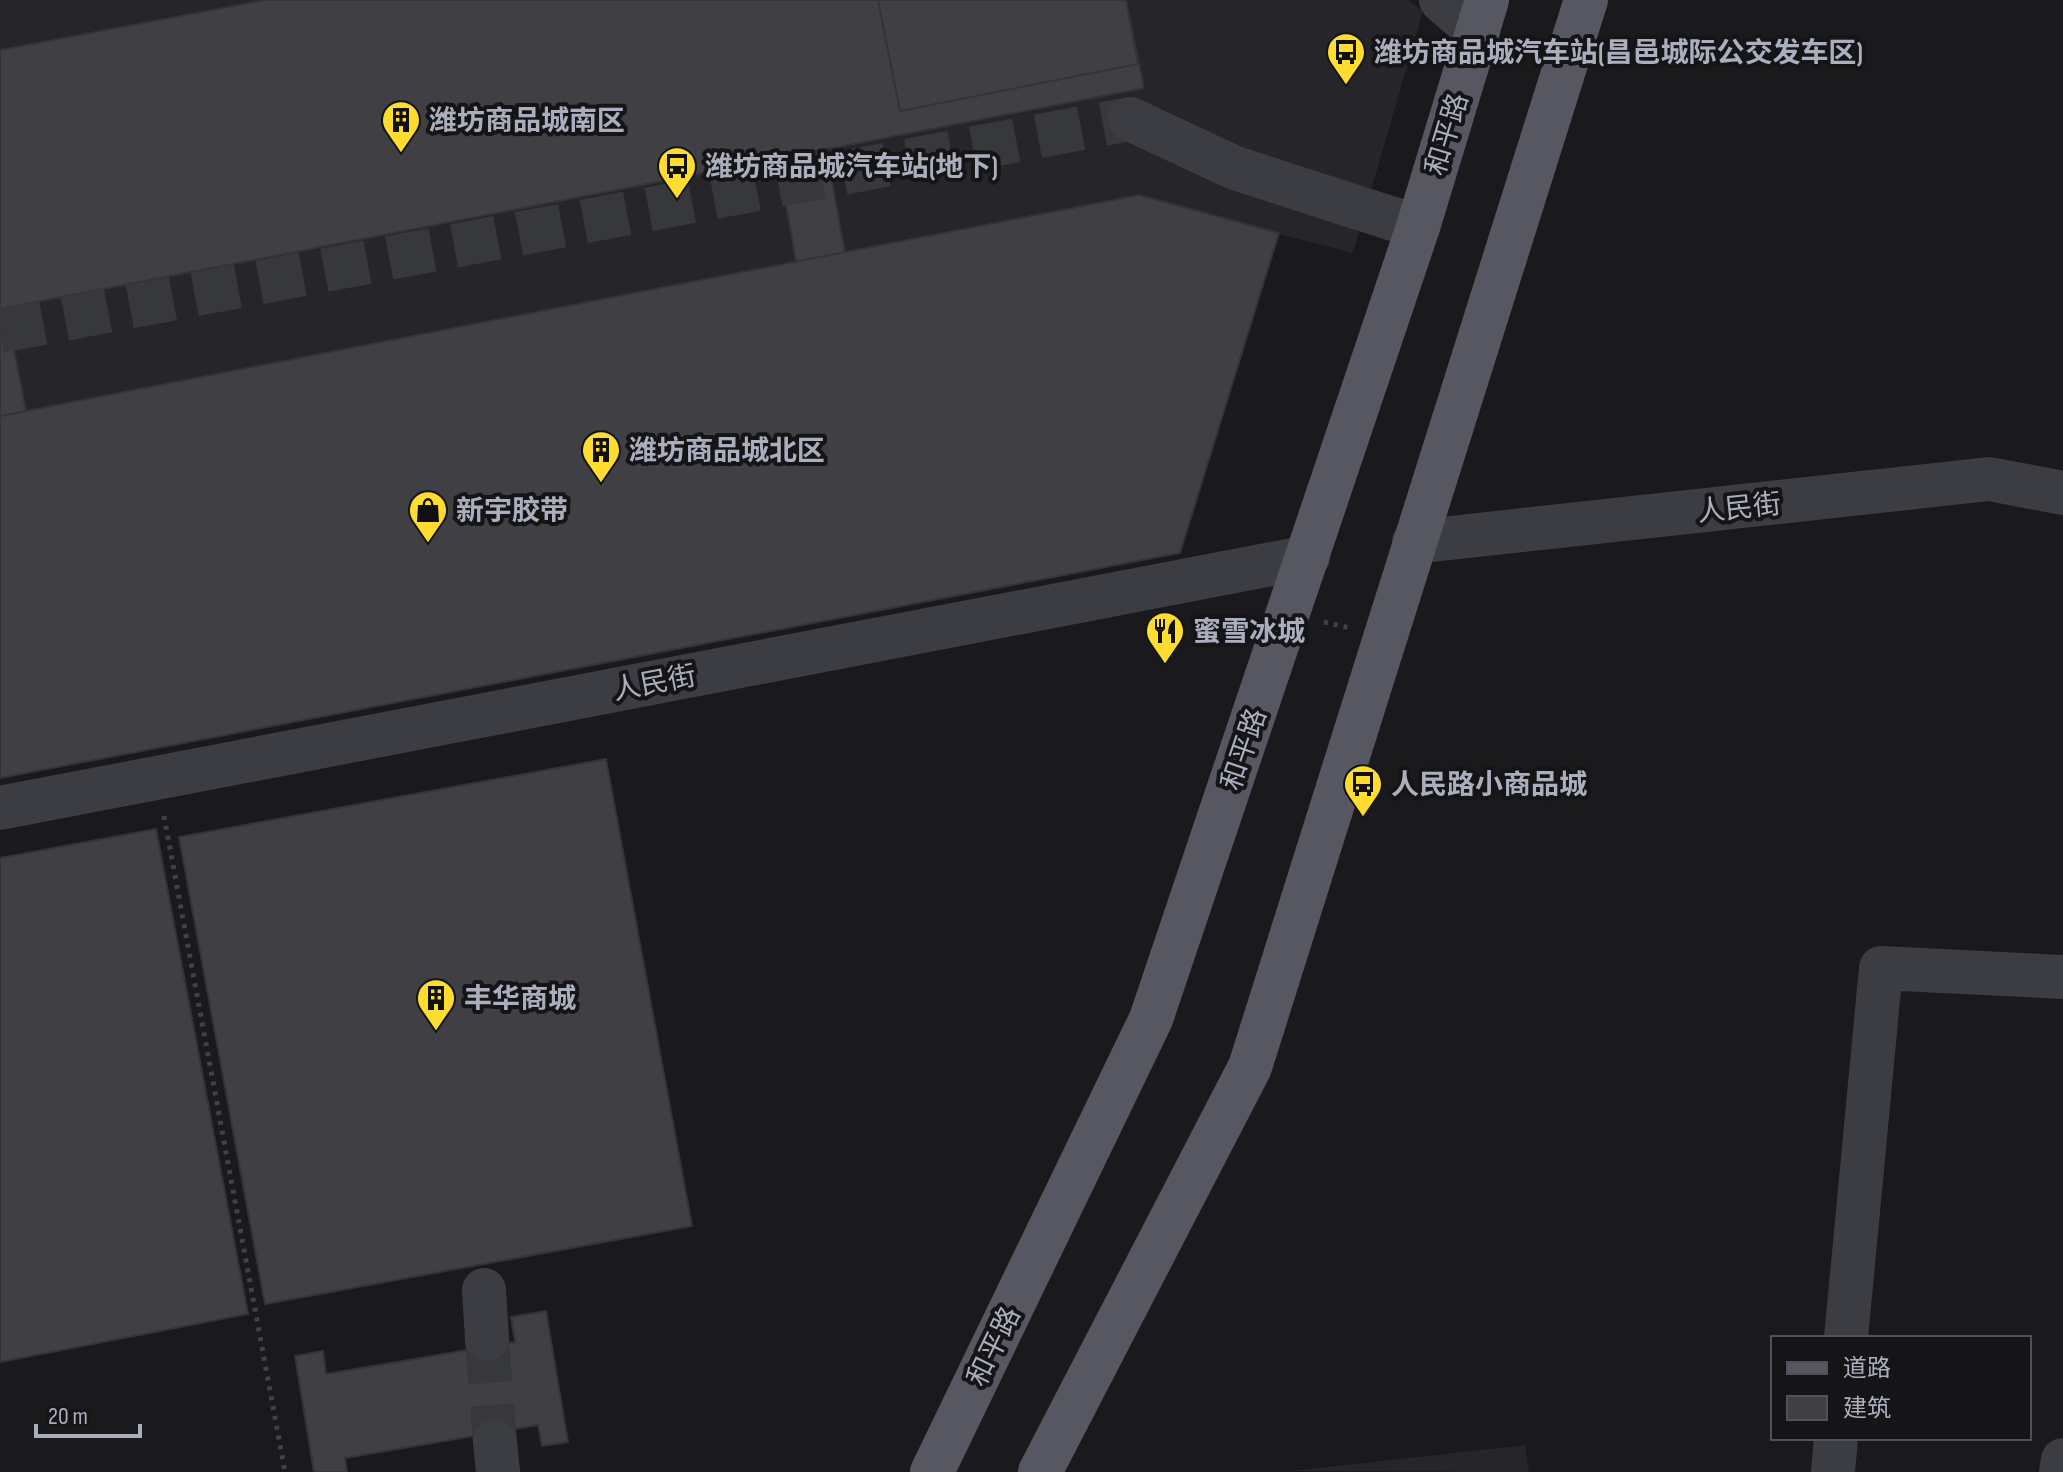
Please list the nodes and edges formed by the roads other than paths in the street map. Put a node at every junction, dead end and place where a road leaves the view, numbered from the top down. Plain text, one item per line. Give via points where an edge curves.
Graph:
1 (1441, 0) edge
2 (1586, 0) edge
3 (1482, 16) edge
4 (1130, 119) tunnel mouth
5 (1418, 227) junction
6 (2063, 493) edge
7 (1414, 542) junction
8 (1308, 557) junction
9 (0, 808) edge
10 (2063, 977) edge
11 (484, 1290) dead end
12 (1846, 1336) edge
13 (487, 1339) tunnel mouth
14 (1836, 1440) edge
15 (2063, 1460) edge
16 (932, 1472) edge
17 (1040, 1472) edge
18 (1833, 1472) edge
19 (2061, 1472) edge

1 - 3 street
2 - 7 main road
3 - 5 main road, 和平路
4 - 5 street via 1235,168
5 - 8 main road, 和平路
6 - 7 street, 人民街 via 1989,479
7 - 17 main road via 1250,1067
8 - 9 street, 人民街
8 - 16 main road, 和平路 via 1151,1019
10 - 12 street via 1881,968
11 - 13 street
14 - 18 street
15 - 19 street

